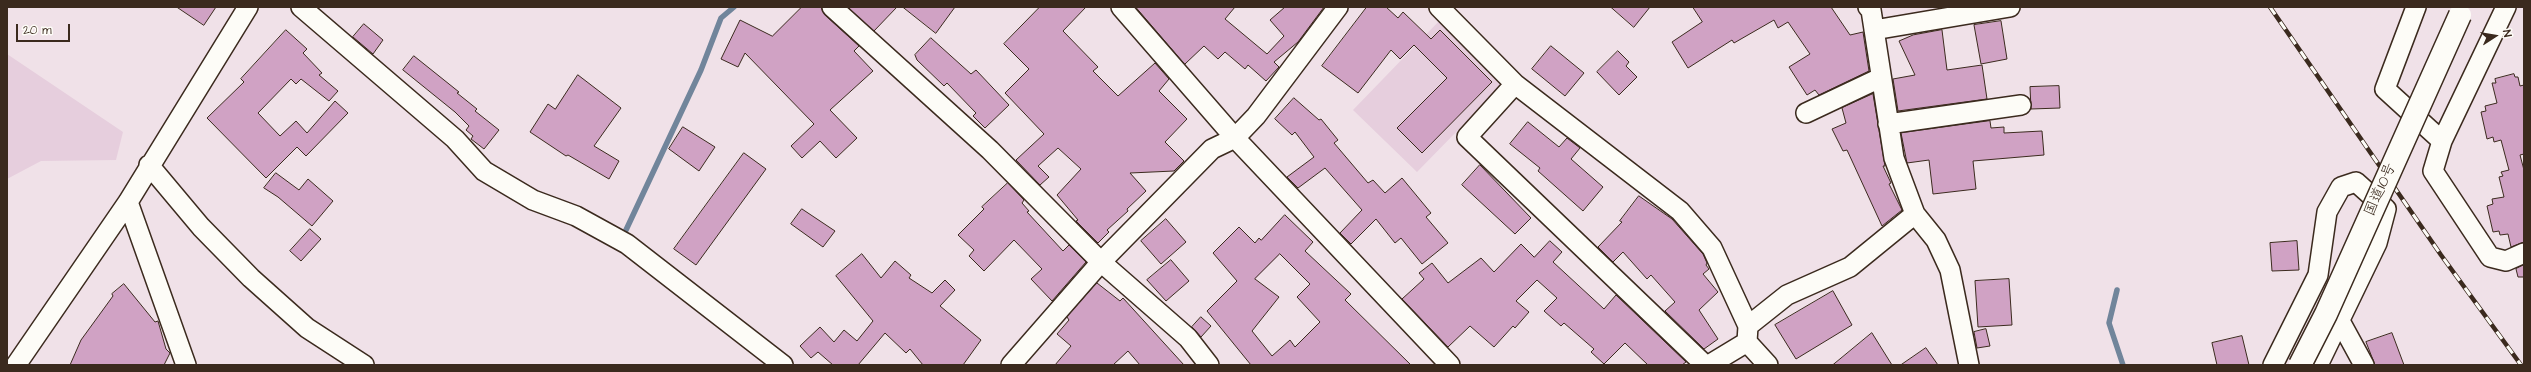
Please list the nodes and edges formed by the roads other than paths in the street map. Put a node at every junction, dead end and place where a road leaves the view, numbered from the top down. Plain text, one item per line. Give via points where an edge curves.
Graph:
1 (248, 7) edge
2 (301, 7) edge
3 (832, 7) edge
4 (1121, 7) edge
5 (1338, 7) edge
6 (1439, 7) edge
7 (2010, 7) edge
8 (2416, 7) edge
9 (2506, 7) edge
10 (1870, 8) edge
11 (2460, 15) dead end
12 (1874, 30) junction
13 (1880, 78) junction
14 (1514, 84) junction
15 (2021, 105) dead end
16 (1806, 113) dead end
17 (1888, 124) junction
18 (1235, 138) junction
19 (2442, 141) junction
20 (149, 165) junction
21 (128, 202) junction
22 (1915, 214) junction
23 (2524, 253) edge
24 (1101, 262) junction
25 (2340, 320) junction
26 (1748, 334) junction
27 (1016, 363) edge
28 (16, 365) edge
29 (186, 365) edge
30 (364, 365) edge
31 (783, 365) edge
32 (1209, 365) edge
33 (1450, 365) edge
34 (1705, 365) edge
35 (1710, 365) edge
36 (1768, 365) edge
37 (1969, 365) edge
38 (2273, 365) edge
39 (2300, 365) edge
40 (2318, 365) edge
41 (2364, 365) edge

1 - 20 street
2 - 31 street via 455,139 484,171 532,200 576,216 627,244
3 - 24 street via 990,150
4 - 18 street
5 - 18 street via 1256,116
6 - 14 street
7 - 12 street
8 - 19 street via 2385,89
9 - 19 street
10 - 12 street
11 - 39 highway, 国道10号, bridge via 2326,314
12 - 13 street
13 - 16 street
13 - 17 street
14 - 26 street via 1680,211 1712,248
14 - 34 street via 1467,137
15 - 17 street
17 - 22 street via 1894,158
18 - 24 street via 1212,149
18 - 33 street
19 - 23 street via 2433,171 2490,257 2506,261
20 - 21 street
20 - 30 street via 201,227 251,278 307,328
21 - 28 street
21 - 29 street
22 - 26 street via 1850,267 1787,295
22 - 37 street via 1936,240 1950,270
24 - 27 street
24 - 32 street via 1188,338
25 - 38 street via 2377,243 2386,209 2356,182 2341,187 2327,212 2318,275
25 - 40 street
25 - 41 street
26 - 35 street
26 - 36 street

